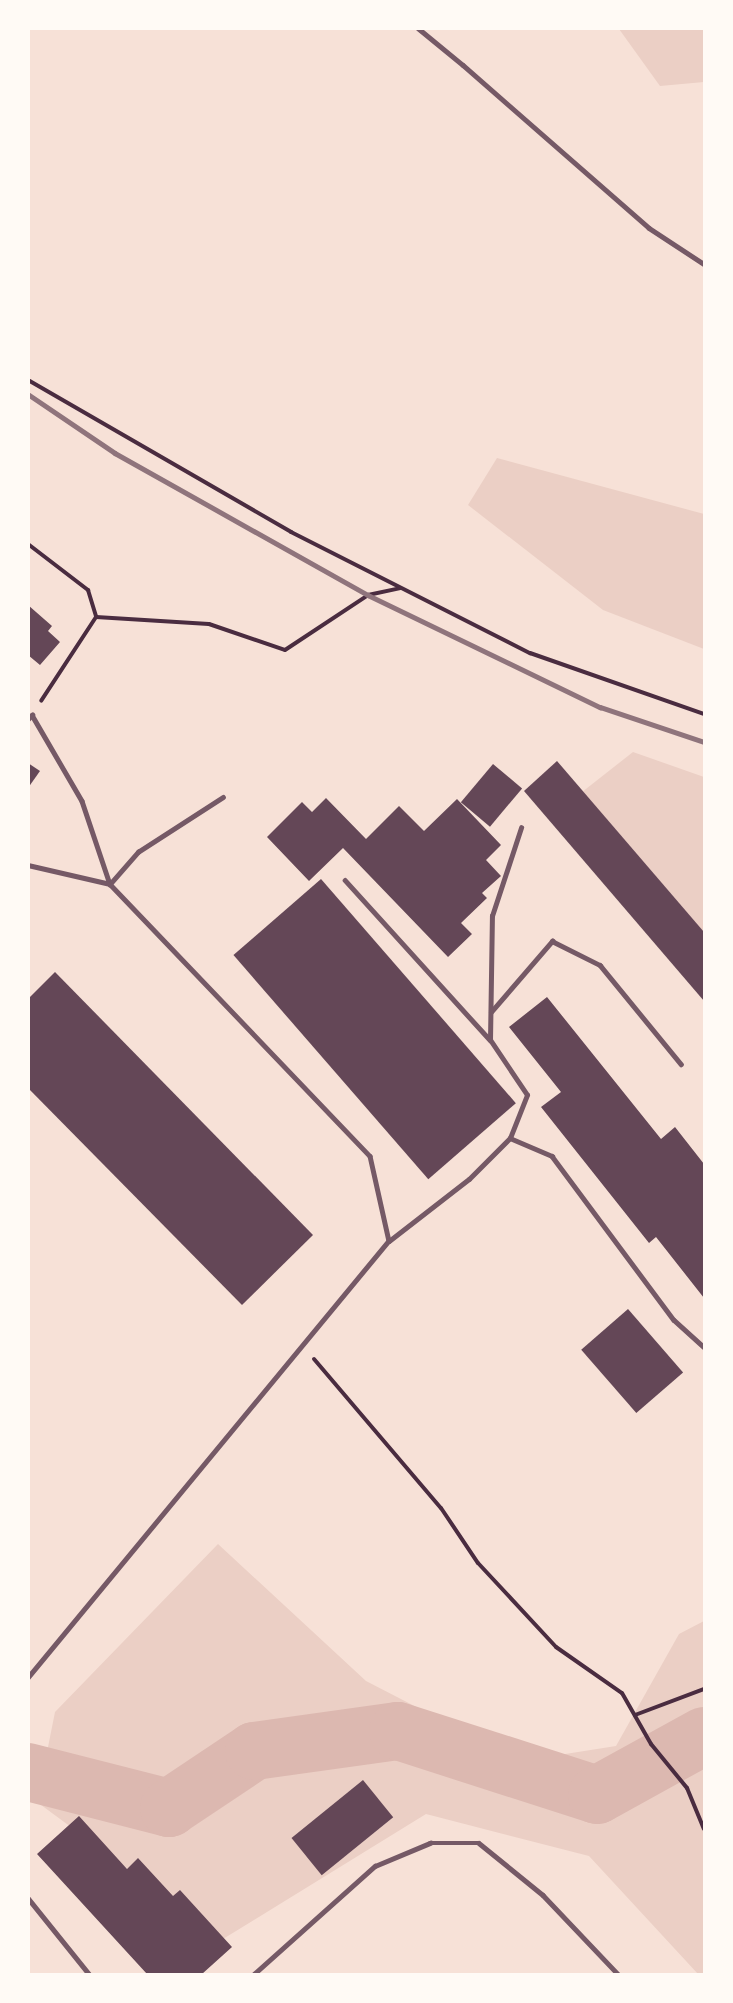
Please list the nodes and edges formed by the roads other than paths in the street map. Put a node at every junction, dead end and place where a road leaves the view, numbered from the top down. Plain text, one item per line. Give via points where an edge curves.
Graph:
1 (418, 28) edge
2 (705, 264) edge
3 (30, 717) edge
4 (223, 797) dead end
5 (521, 828) dead end
6 (28, 865) edge
7 (345, 880) dead end
8 (110, 884) junction
9 (491, 1012) junction
10 (490, 1040) junction
11 (681, 1064) dead end
12 (510, 1137) junction
13 (388, 1241) junction
14 (705, 1347) edge
15 (28, 1678) edge
16 (28, 1898) edge
17 (89, 1974) edge
18 (254, 1974) edge
19 (618, 1974) edge

1 - 2 lane via 649,228
3 - 8 lane via 82,801
4 - 8 lane via 138,852
5 - 9 lane via 492,916
6 - 8 lane
7 - 10 lane
8 - 13 lane via 370,1156
9 - 10 lane
9 - 11 lane via 552,941 600,965
10 - 12 lane via 527,1095
12 - 13 lane via 469,1179
12 - 14 lane via 552,1156 674,1320
13 - 15 lane
16 - 17 lane
18 - 19 lane via 375,1866 430,1843 479,1843 543,1895

